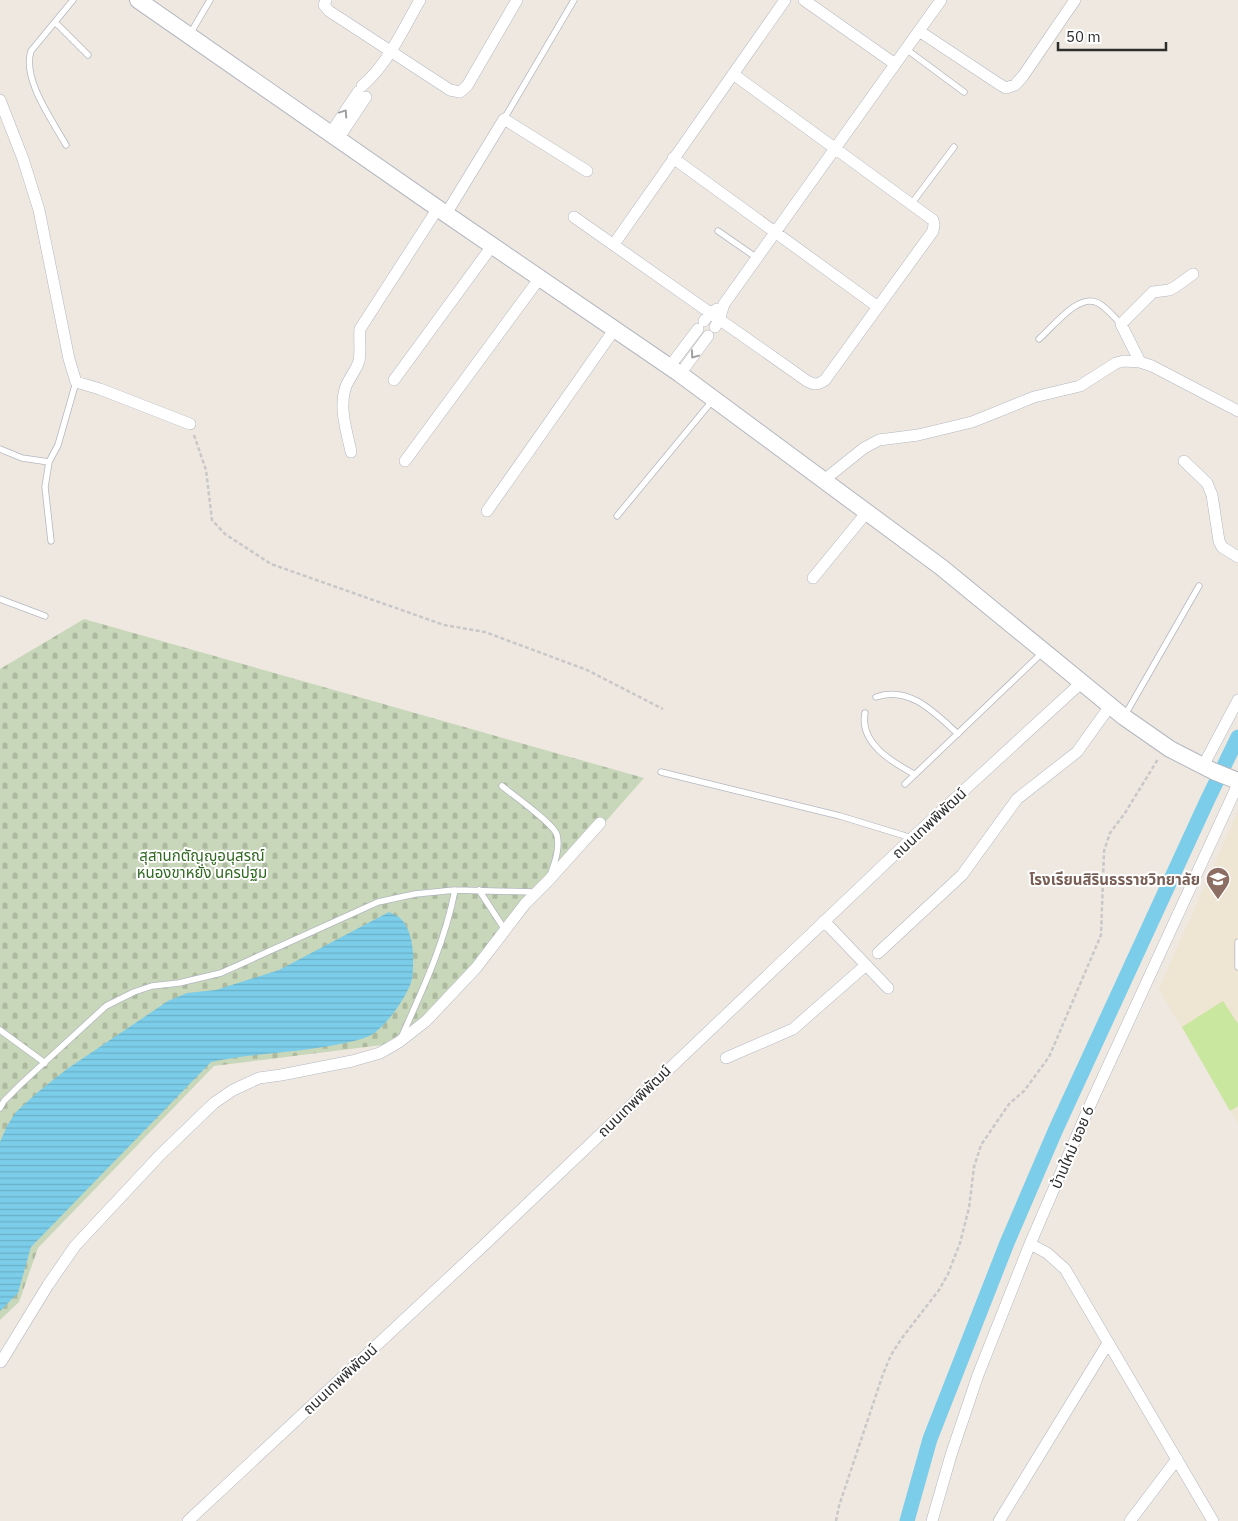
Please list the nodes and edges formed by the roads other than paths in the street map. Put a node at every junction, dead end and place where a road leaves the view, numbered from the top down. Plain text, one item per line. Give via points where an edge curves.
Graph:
1 (73, 0) edge
2 (138, 0) edge
3 (210, 0) edge
4 (326, 0) edge
5 (420, 0) edge
6 (517, 0) edge
7 (574, 0) edge
8 (785, 0) edge
9 (941, 0) edge
10 (1075, 0) edge
11 (807, 1) edge
12 (54, 22) junction
13 (919, 31) junction
14 (189, 36) junction
15 (906, 49) junction
16 (390, 52) junction
17 (88, 55) dead end
18 (895, 64) junction
19 (733, 74) junction
20 (964, 92) dead end
21 (0, 100) edge
22 (504, 119) junction
23 (334, 137) junction
24 (66, 145) dead end
25 (954, 147) dead end
26 (836, 149) junction
27 (673, 158) junction
28 (587, 171) dead end
29 (912, 203) junction
30 (442, 211) junction
31 (574, 217) dead end
32 (718, 231) dead end
33 (776, 232) junction
34 (614, 244) junction
35 (492, 246) junction
36 (758, 258) junction
37 (1193, 274) dead end
38 (539, 279) junction
39 (878, 307) junction
40 (709, 324) junction
41 (1121, 324) junction
42 (614, 330) junction
43 (1039, 340) dead end
44 (1140, 362) junction
45 (675, 370) junction
46 (394, 380) dead end
47 (76, 382) junction
48 (714, 399) junction
49 (1238, 411) edge
50 (190, 424) road end
51 (0, 449) edge
52 (351, 452) dead end
53 (405, 461) dead end
54 (1184, 461) dead end
55 (49, 462) junction
56 (824, 480) junction
57 (487, 511) dead end
58 (867, 512) junction
59 (617, 516) dead end
60 (51, 541) dead end
61 (1238, 557) edge
62 (813, 578) dead end
63 (1199, 586) dead end
64 (0, 599) edge
65 (45, 616) dead end
66 (1043, 651) junction
67 (1082, 682) junction
68 (876, 697) dead end
69 (1238, 700) edge
70 (1110, 706) junction
71 (865, 712) dead end
72 (1124, 717) junction
73 (958, 734) junction
74 (661, 772) dead end
75 (914, 774) junction
76 (1223, 776) edge
77 (905, 784) dead end
78 (502, 786) dead end
79 (600, 823) dead end
80 (912, 838) junction
81 (549, 880) junction
82 (455, 890) junction
83 (479, 890) junction
84 (537, 892) junction
85 (824, 921) junction
86 (505, 930) junction
87 (1238, 942) edge
88 (878, 952) dead end
89 (866, 965) junction
90 (1238, 967) edge
91 (888, 988) dead end
92 (0, 1030) edge
93 (400, 1042) junction
94 (726, 1058) dead end
95 (45, 1063) junction
96 (0, 1108) edge
97 (1030, 1244) junction
98 (1108, 1343) junction
99 (0, 1362) edge
100 (1176, 1459) junction
101 (188, 1521) edge
102 (932, 1521) edge
103 (999, 1521) edge
104 (1130, 1521) edge
105 (1214, 1521) edge

1 - 12 lane
2 - 14 main road
3 - 14 lane
4 - 16 street via 324,5 329,11
5 - 16 street
6 - 16 street via 467,86 460,92 450,90
7 - 22 lane
8 - 19 street
9 - 13 street
10 - 13 street via 1023,76 1006,88
11 - 18 street
12 - 17 lane
12 - 24 lane via 31,51 28,68 32,83
13 - 15 street
14 - 23 main road
15 - 18 street
15 - 20 lane
16 - 23 street
18 - 26 street
19 - 26 street
19 - 27 street
21 - 47 street via 38,210
22 - 28 street
22 - 30 street
23 - 30 main road
25 - 29 lane
26 - 29 street
26 - 33 street
27 - 33 street
27 - 34 street
29 - 39 street via 933,220 933,231
30 - 35 main road
30 - 52 street via 360,330 361,351 345,389 343,409
31 - 34 street
32 - 36 lane
33 - 36 street
33 - 39 street
34 - 40 street
35 - 38 main road
35 - 46 street
36 - 40 street
37 - 41 street via 1175,288 1154,292
38 - 42 main road
38 - 53 street
39 - 40 street via 819,384 807,381
40 - 45 street
41 - 43 lane via 1098,303 1086,300 1076,304
41 - 44 street
42 - 45 main road
42 - 57 street
44 - 49 street
44 - 56 street via 1116,363 1080,386 1034,397 972,422 918,435 879,440
45 - 48 main road
47 - 50 street
47 - 55 lane via 58,445
48 - 56 main road
48 - 59 lane
51 - 55 lane via 22,458
54 - 61 street via 1207,483 1219,541 1222,547
55 - 60 lane via 45,487
56 - 58 main road
58 - 62 street
58 - 66 main road via 941,567
63 - 72 lane
64 - 65 lane
66 - 67 main road
66 - 73 lane
67 - 70 main road
67 - 80 street, ถนนเทพพิพัฒน์
68 - 73 lane via 905,695 935,712
69 - 76 street, บ้านใหม่ ซอย 6
70 - 72 main road
70 - 88 street via 1078,752 1018,799 962,875
71 - 75 lane via 863,719 875,745 892,761
72 - 76 main road via 1166,746
73 - 75 lane
74 - 80 lane via 840,816
75 - 77 lane
76 - 97 street, บ้านใหม่ ซอย 6 via 1091,1103
78 - 81 lane via 557,834 557,854
79 - 81 street
80 - 85 street, ถนนเทพพิพัฒน์
81 - 84 street
82 - 83 lane
82 - 93 lane via 448,923 429,976
82 - 95 lane via 378,902 221,973 134,992 106,1006
83 - 84 lane
83 - 86 lane
84 - 86 street
85 - 89 street
85 - 101 street, ถนนเทพพิพัฒน์
86 - 93 street via 476,968 426,1022
87 - 90 lane
89 - 91 street
89 - 94 street via 794,1029
92 - 95 lane
93 - 99 street via 380,1053 352,1061 259,1078 214,1103 75,1246
95 - 96 lane
97 - 98 street via 1047,1253 1065,1269
97 - 102 street, บ้านใหม่ ซอย 6 via 978,1375
98 - 100 street
98 - 103 street
100 - 104 street
100 - 105 street

